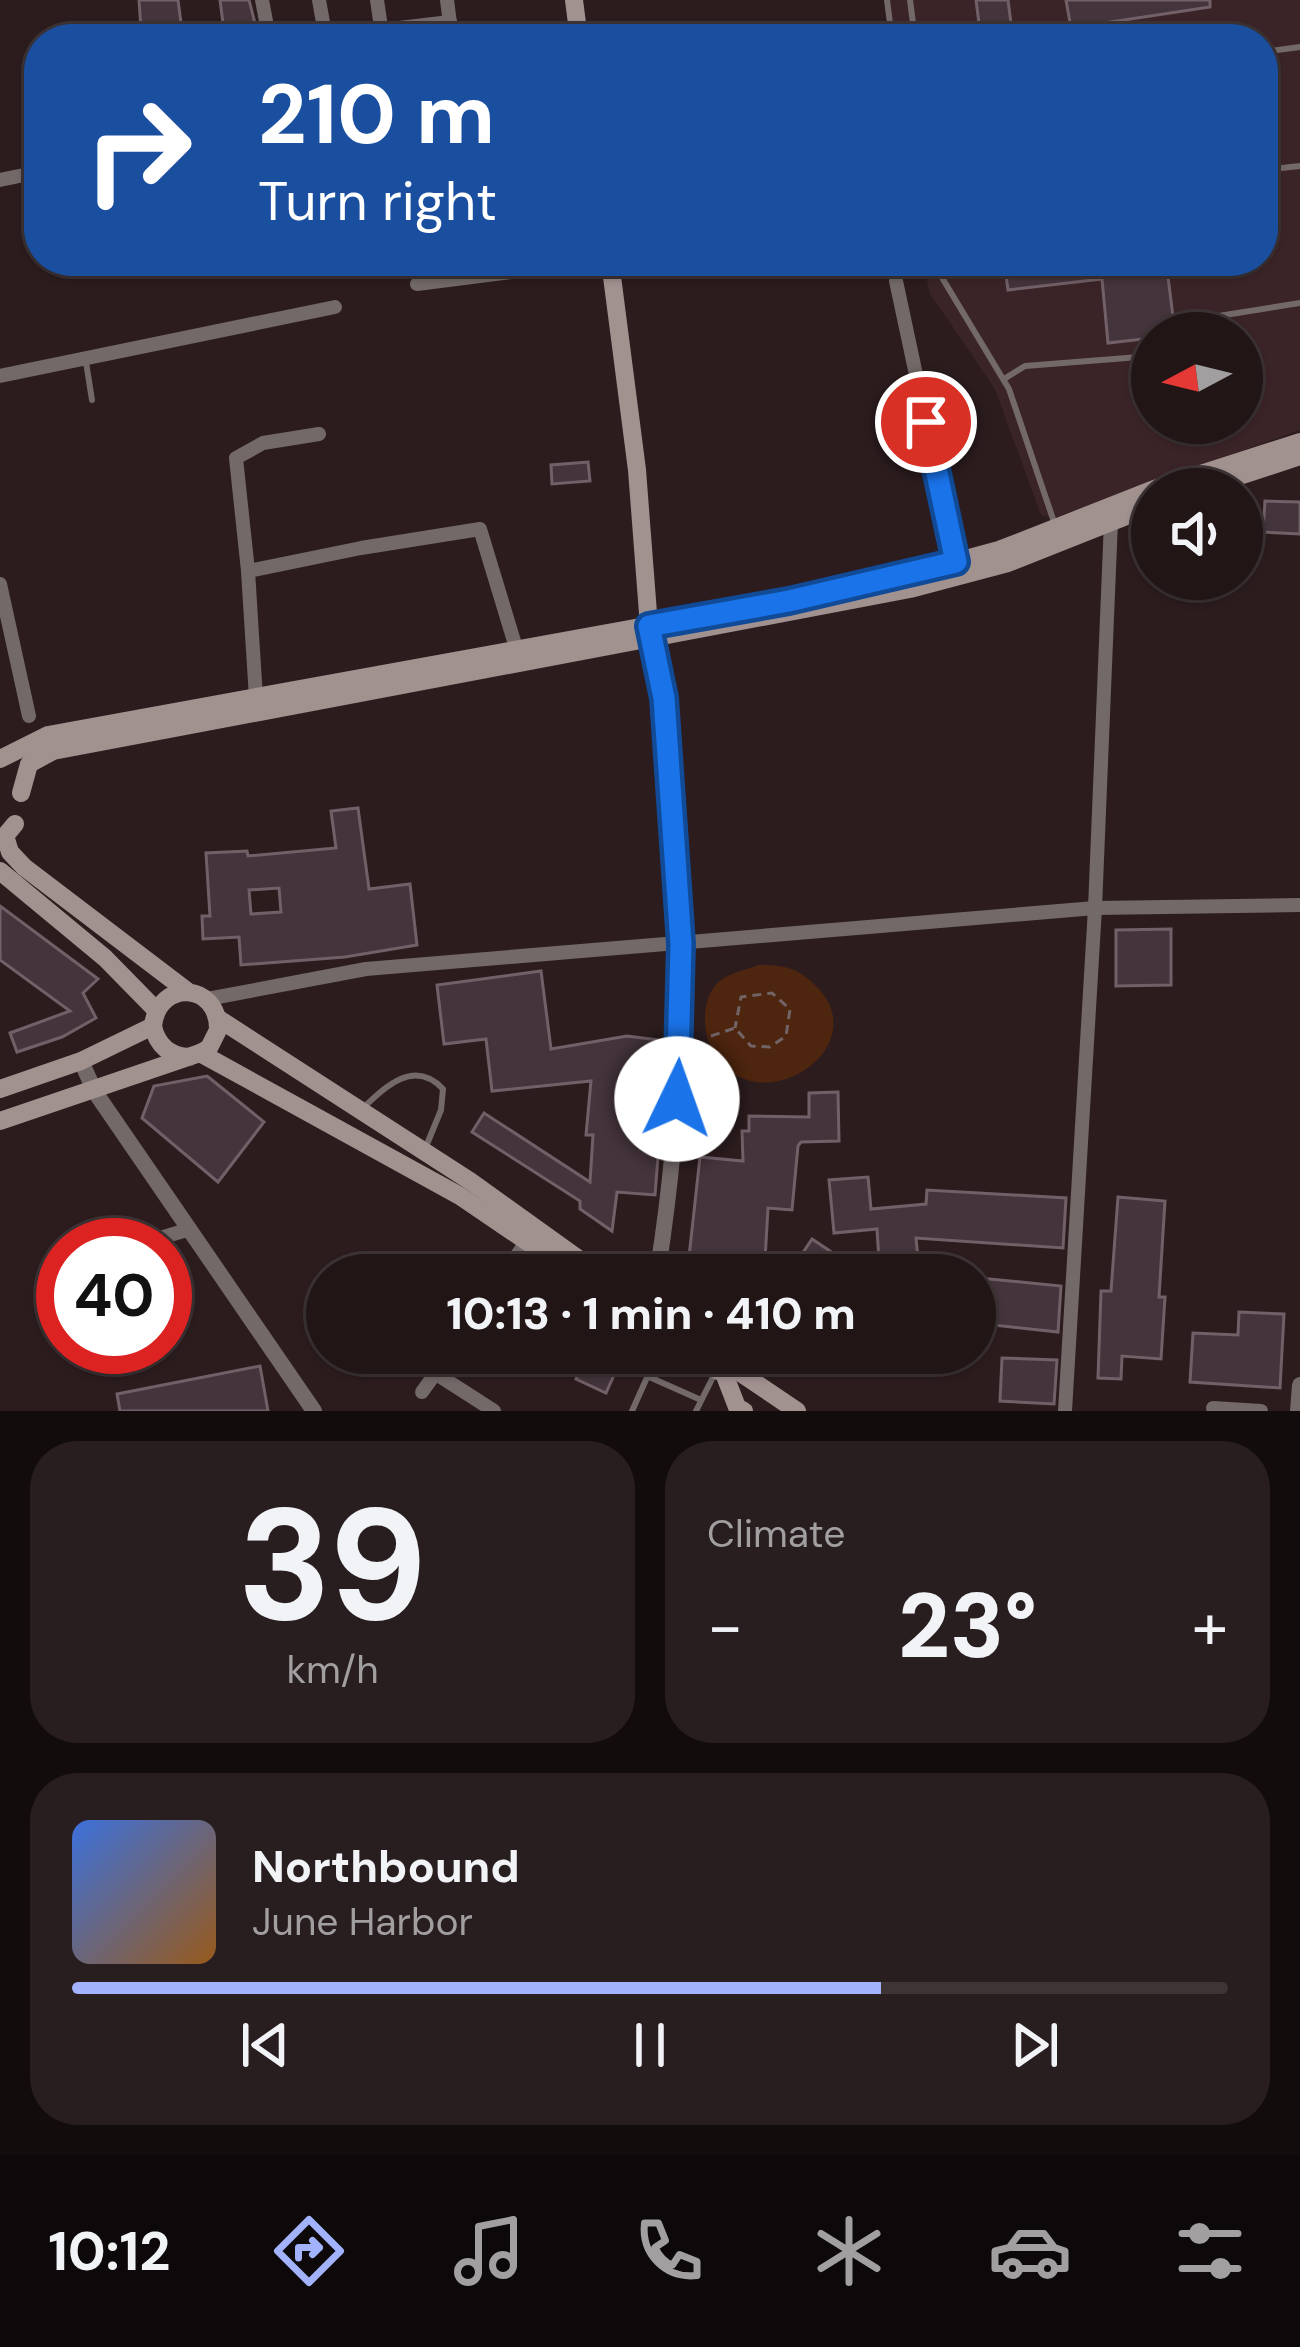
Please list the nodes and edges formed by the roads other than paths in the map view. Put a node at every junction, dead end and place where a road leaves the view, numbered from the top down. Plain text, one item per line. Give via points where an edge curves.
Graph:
1 (262, 0) edge
2 (447, 0) edge
3 (266, 21) dead end
4 (450, 22) joint
5 (440, 24) edge
6 (456, 276) edge
7 (480, 276) edge
8 (612, 276) edge
9 (624, 276) edge
10 (941, 276) edge
11 (457, 279) junction
12 (896, 281) dead end
13 (417, 284) dead end
14 (1300, 304) edge
15 (335, 307) dead end
16 (1246, 312) edge
17 (1131, 358) edge
18 (85, 359) junction
19 (0, 376) edge
20 (1004, 379) junction
21 (92, 400) dead end
22 (319, 434) dead end
23 (1300, 442) edge
24 (1300, 456) edge
25 (1219, 468) edge
26 (1263, 468) edge
27 (1131, 498) edge
28 (1131, 513) edge
29 (1112, 520) junction
30 (1056, 528) junction
31 (956, 562) junction
32 (248, 572) junction
33 (0, 584) edge
34 (655, 636) junction
35 (518, 651) junction
36 (256, 698) junction
37 (29, 716) dead end
38 (0, 763) edge
39 (21, 793) junction
40 (8, 830) edge
41 (0, 871) edge
42 (1300, 905) edge
43 (1095, 908) junction
44 (681, 944) junction
45 (187, 991) junction
46 (207, 999) junction
47 (154, 1018) junction
48 (218, 1019) junction
49 (195, 1055) junction
50 (81, 1061) junction
51 (0, 1089) edge
52 (95, 1092) junction
53 (359, 1111) junction
54 (0, 1120) edge
55 (424, 1152) junction
56 (182, 1218) edge
57 (192, 1232) edge
58 (527, 1241) junction
59 (518, 1254) edge
60 (546, 1254) edge
61 (572, 1254) edge
62 (660, 1254) edge
63 (435, 1374) edge
64 (438, 1374) edge
65 (714, 1374) edge
66 (720, 1374) edge
67 (726, 1374) edge
68 (730, 1374) edge
69 (647, 1376) joint
70 (1300, 1384) edge
71 (422, 1392) dead end
72 (701, 1400) junction
73 (1213, 1403) edge
74 (314, 1411) edge
75 (494, 1411) edge
76 (632, 1411) edge
77 (696, 1411) edge
78 (744, 1411) edge
79 (776, 1411) edge
80 (797, 1411) edge
81 (1065, 1411) edge
82 (1261, 1411) edge
83 (1298, 1411) edge

1 - 3 street
2 - 4 street
4 - 5 street
6 - 11 street
7 - 11 street
8 - 34 main road
9 - 34 main road
10 - 20 lane
11 - 13 street
12 - 31 street
14 - 16 lane
15 - 18 street
17 - 20 lane via 1025,366
18 - 19 street
18 - 21 lane
20 - 30 lane
22 - 32 street via 263,442 236,458
23 - 25 main road
24 - 26 main road
27 - 30 main road
28 - 29 main road
29 - 34 main road via 1008,563 910,589
29 - 43 street
30 - 31 main road
31 - 34 main road
32 - 35 street via 480,529
32 - 36 street
33 - 37 street
34 - 35 main road
34 - 39 main road via 53,751 29,764
34 - 44 street
35 - 36 main road
36 - 38 main road via 48,735
38 - 39 main road
39 - 40 main road
40 - 45 main road via 10,852 24,867
41 - 47 main road via 105,958
42 - 43 street
43 - 44 street
43 - 81 street
44 - 46 street via 366,969
44 - 62 street via 672,1180
45 - 46 main road
45 - 47 main road via 169,995
46 - 48 main road
47 - 49 main road via 160,1045
47 - 50 main road
48 - 49 main road via 215,1040
48 - 53 main road
49 - 52 main road
49 - 58 main road via 460,1196
50 - 51 main road
50 - 52 street
52 - 54 main road
52 - 56 street
53 - 55 main road
53 - 55 lane via 397,1078 438,1083 441,1110
55 - 61 main road
57 - 74 street
58 - 59 street
58 - 60 main road
63 - 71 street
64 - 75 street
65 - 72 lane
66 - 78 main road
67 - 79 main road
68 - 80 main road
69 - 72 lane
69 - 76 lane
70 - 83 street
72 - 77 lane
73 - 82 street

